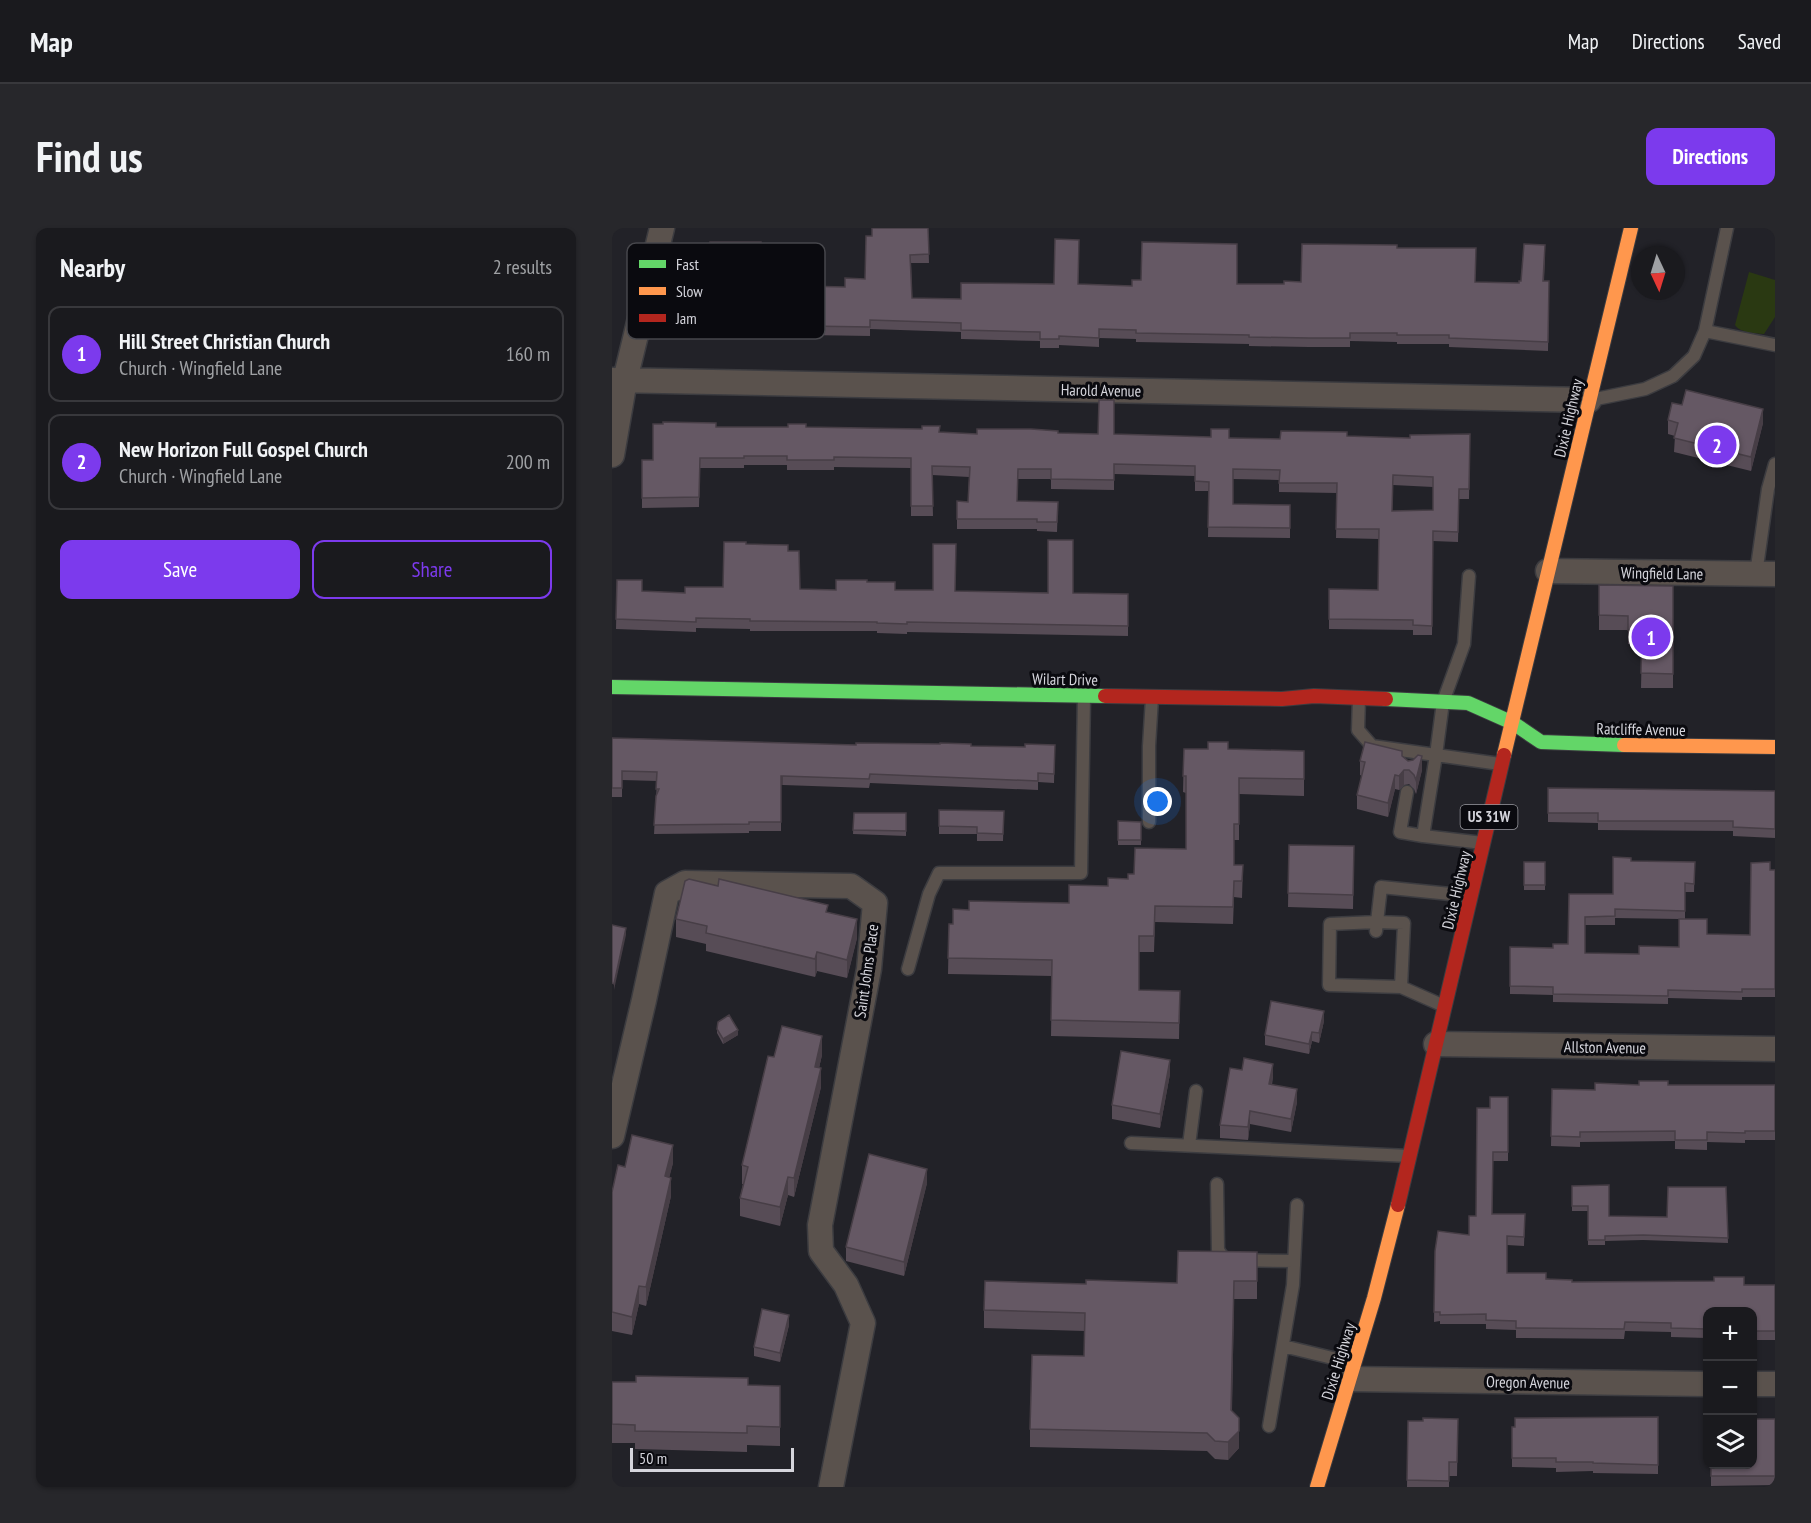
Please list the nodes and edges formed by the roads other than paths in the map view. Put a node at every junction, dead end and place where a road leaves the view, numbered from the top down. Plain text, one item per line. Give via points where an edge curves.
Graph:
1 (662, 228) edge
2 (1631, 228) edge
3 (1727, 228) edge
4 (658, 243) edge
5 (1705, 331) junction
6 (630, 339) edge
7 (1775, 345) edge
8 (618, 380) edge
9 (1589, 400) junction
10 (612, 455) edge
11 (1775, 464) edge
12 (1548, 572) junction
13 (1765, 574) edge
14 (1469, 576) dead end
15 (612, 687) edge
16 (1084, 696) junction
17 (1152, 697) junction
18 (1359, 698) junction
19 (1443, 702) junction
20 (1513, 723) junction
21 (1775, 747) edge
22 (1413, 752) junction
23 (1436, 754) junction
24 (1502, 764) junction
25 (1410, 767) edge
26 (1407, 792) dead end
27 (1149, 822) dead end
28 (1423, 836) junction
29 (1484, 843) junction
30 (1471, 896) junction
31 (1376, 927) junction
32 (908, 969) dead end
33 (1372, 973) dead end
34 (1371, 986) junction
35 (1401, 987) junction
36 (1445, 1006) junction
37 (1436, 1044) junction
38 (1775, 1049) edge
39 (1196, 1091) dead end
40 (612, 1136) edge
41 (1131, 1143) dead end
42 (1189, 1145) junction
43 (1410, 1156) junction
44 (1217, 1184) dead end
45 (1297, 1205) dead end
46 (1294, 1261) junction
47 (1283, 1346) junction
48 (1351, 1371) junction
49 (1703, 1384) edge
50 (1757, 1384) edge
51 (1775, 1384) edge
52 (1269, 1426) dead end
53 (831, 1487) edge
54 (1317, 1487) edge

1 - 4 street
2 - 9 main road, Dixie Highway / US 31W
3 - 5 lane
5 - 7 lane
5 - 9 lane via 1694,356 1673,376 1645,389
6 - 8 street
8 - 9 street, Harold Avenue
8 - 10 street
9 - 12 main road, Dixie Highway / US 31W
11 - 13 lane via 1768,489
12 - 13 street, Wingfield Lane
12 - 20 main road, Dixie Highway / US 31W
14 - 19 lane via 1464,644
15 - 16 main road, Wilart Drive
16 - 17 main road, Wilart Drive
16 - 32 lane via 1081,873 939,873 929,894
17 - 18 main road, Wilart Drive
17 - 27 lane
18 - 19 main road, Wilart Drive
18 - 22 lane via 1358,730 1372,746
19 - 20 main road, Wilart Drive via 1468,703
19 - 23 lane
20 - 21 main road, Ratcliffe Avenue via 1541,742
20 - 24 main road, Dixie Highway / US 31W
22 - 23 lane
22 - 25 lane
23 - 24 lane
23 - 28 lane
24 - 29 main road, Dixie Highway / US 31W
26 - 28 lane via 1400,832
28 - 29 lane
29 - 30 main road, Dixie Highway / US 31W
30 - 31 lane via 1381,887
30 - 36 main road, Dixie Highway / US 31W
31 - 34 lane via 1330,924 1329,985
31 - 35 lane via 1404,923
33 - 34 lane
34 - 35 lane
35 - 36 lane
36 - 37 main road, Dixie Highway / US 31W
37 - 38 street, Allston Avenue
37 - 43 main road, Dixie Highway / US 31W
39 - 42 lane
40 - 53 street, Saint Johns Place via 667,893 685,883 851,886 875,903 869,969 820,1225 821,1251 846,1285 862,1323
41 - 42 lane
42 - 43 lane
43 - 48 main road, Dixie Highway / US 31W
44 - 46 lane via 1218,1250 1222,1256 1229,1260
45 - 46 lane
46 - 47 lane
47 - 48 lane
47 - 52 lane
48 - 49 street, Oregon Avenue
48 - 54 main road, Dixie Highway / US 31W
50 - 51 street

